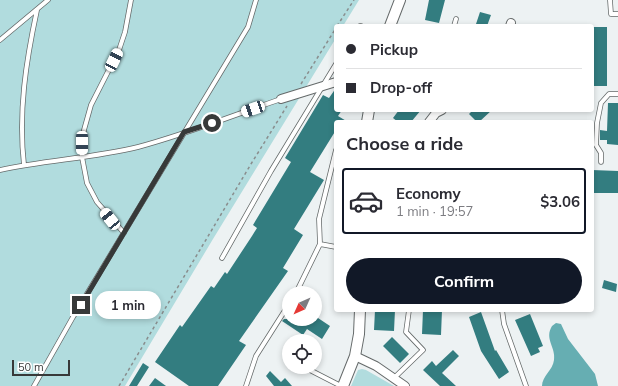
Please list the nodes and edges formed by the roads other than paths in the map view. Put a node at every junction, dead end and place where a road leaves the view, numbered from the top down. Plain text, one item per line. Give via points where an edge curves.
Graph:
1 (48, 0) edge
2 (131, 0) edge
3 (256, 0) edge
4 (400, 0) edge
5 (610, 0) edge
6 (37, 10) junction
7 (618, 14) edge
8 (456, 19) dead end
9 (391, 24) edge
10 (455, 24) edge
11 (0, 40) edge
12 (334, 67) edge
13 (334, 83) edge
14 (322, 86) junction
15 (618, 94) edge
16 (280, 99) joint
17 (438, 112) edge
18 (431, 120) edge
19 (184, 132) junction
20 (82, 158) junction
21 (334, 158) edge
22 (601, 162) dead end
23 (24, 165) junction
24 (0, 170) edge
25 (124, 233) junction
26 (320, 244) junction
27 (334, 247) edge
28 (222, 258) dead end
29 (299, 286) edge
30 (360, 312) edge
31 (409, 312) edge
32 (502, 312) edge
33 (282, 315) edge
34 (355, 356) junction
35 (317, 374) edge
36 (394, 378) junction
37 (331, 382) junction
38 (34, 386) edge
39 (246, 386) edge
40 (328, 386) edge
41 (342, 386) edge
42 (405, 386) edge
43 (526, 386) edge

1 - 6 lane
2 - 20 lane via 119,50 91,105 84,130
3 - 19 lane via 248,27
4 - 9 street
5 - 7 lane via 611,14
6 - 11 lane
6 - 23 lane via 22,100
8 - 10 lane
12 - 14 lane
13 - 14 street
14 - 16 street
14 - 28 lane
15 - 22 lane via 610,94 601,103 596,144 601,153
16 - 19 lane
17 - 18 street
19 - 20 lane via 138,147
19 - 25 lane
20 - 23 lane
20 - 25 lane via 87,183 97,202
21 - 26 lane via 319,219
23 - 24 lane
25 - 38 lane
26 - 27 lane
26 - 29 lane
30 - 34 street
31 - 36 lane via 406,332 423,350
32 - 43 lane via 504,324
33 - 39 lane via 256,356
34 - 36 street
34 - 41 street
35 - 37 lane
36 - 42 street
37 - 40 lane
37 - 41 lane

